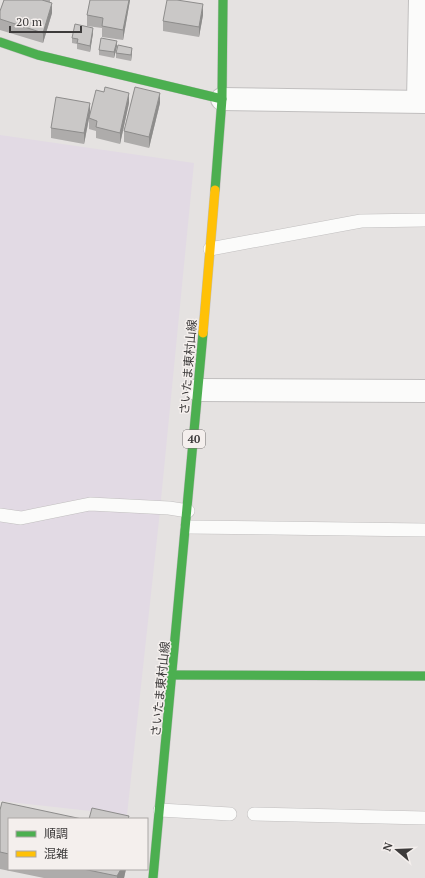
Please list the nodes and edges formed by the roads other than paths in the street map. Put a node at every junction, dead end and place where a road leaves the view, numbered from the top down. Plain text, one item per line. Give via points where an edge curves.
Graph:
1 (223, 0) edge
2 (420, 0) edge
3 (0, 42) edge
4 (222, 99) junction
5 (422, 102) edge
6 (425, 220) edge
7 (210, 249) junction
8 (198, 390) junction
9 (425, 391) edge
10 (188, 511) junction
11 (0, 515) edge
12 (187, 527) junction
13 (425, 530) edge
14 (173, 675) junction
15 (425, 676) edge
16 (160, 810) junction
17 (230, 814) dead end
18 (254, 814) dead end
19 (425, 818) edge
20 (153, 878) edge

1 - 4 main road, さいたま東村山線 / 40
2 - 5 street
3 - 4 main road via 38,55
4 - 5 street
4 - 7 main road, さいたま東村山線 / 40
6 - 7 lane via 361,221
7 - 8 main road, さいたま東村山線 / 40
8 - 9 street
8 - 10 main road, さいたま東村山線 / 40
10 - 11 lane via 162,507 90,504 21,518
10 - 12 main road, さいたま東村山線 / 40
12 - 13 lane
12 - 14 main road, さいたま東村山線 / 40
14 - 15 main road
14 - 16 main road, さいたま東村山線 / 40
16 - 17 lane
16 - 20 main road, さいたま東村山線 / 40
18 - 19 lane

